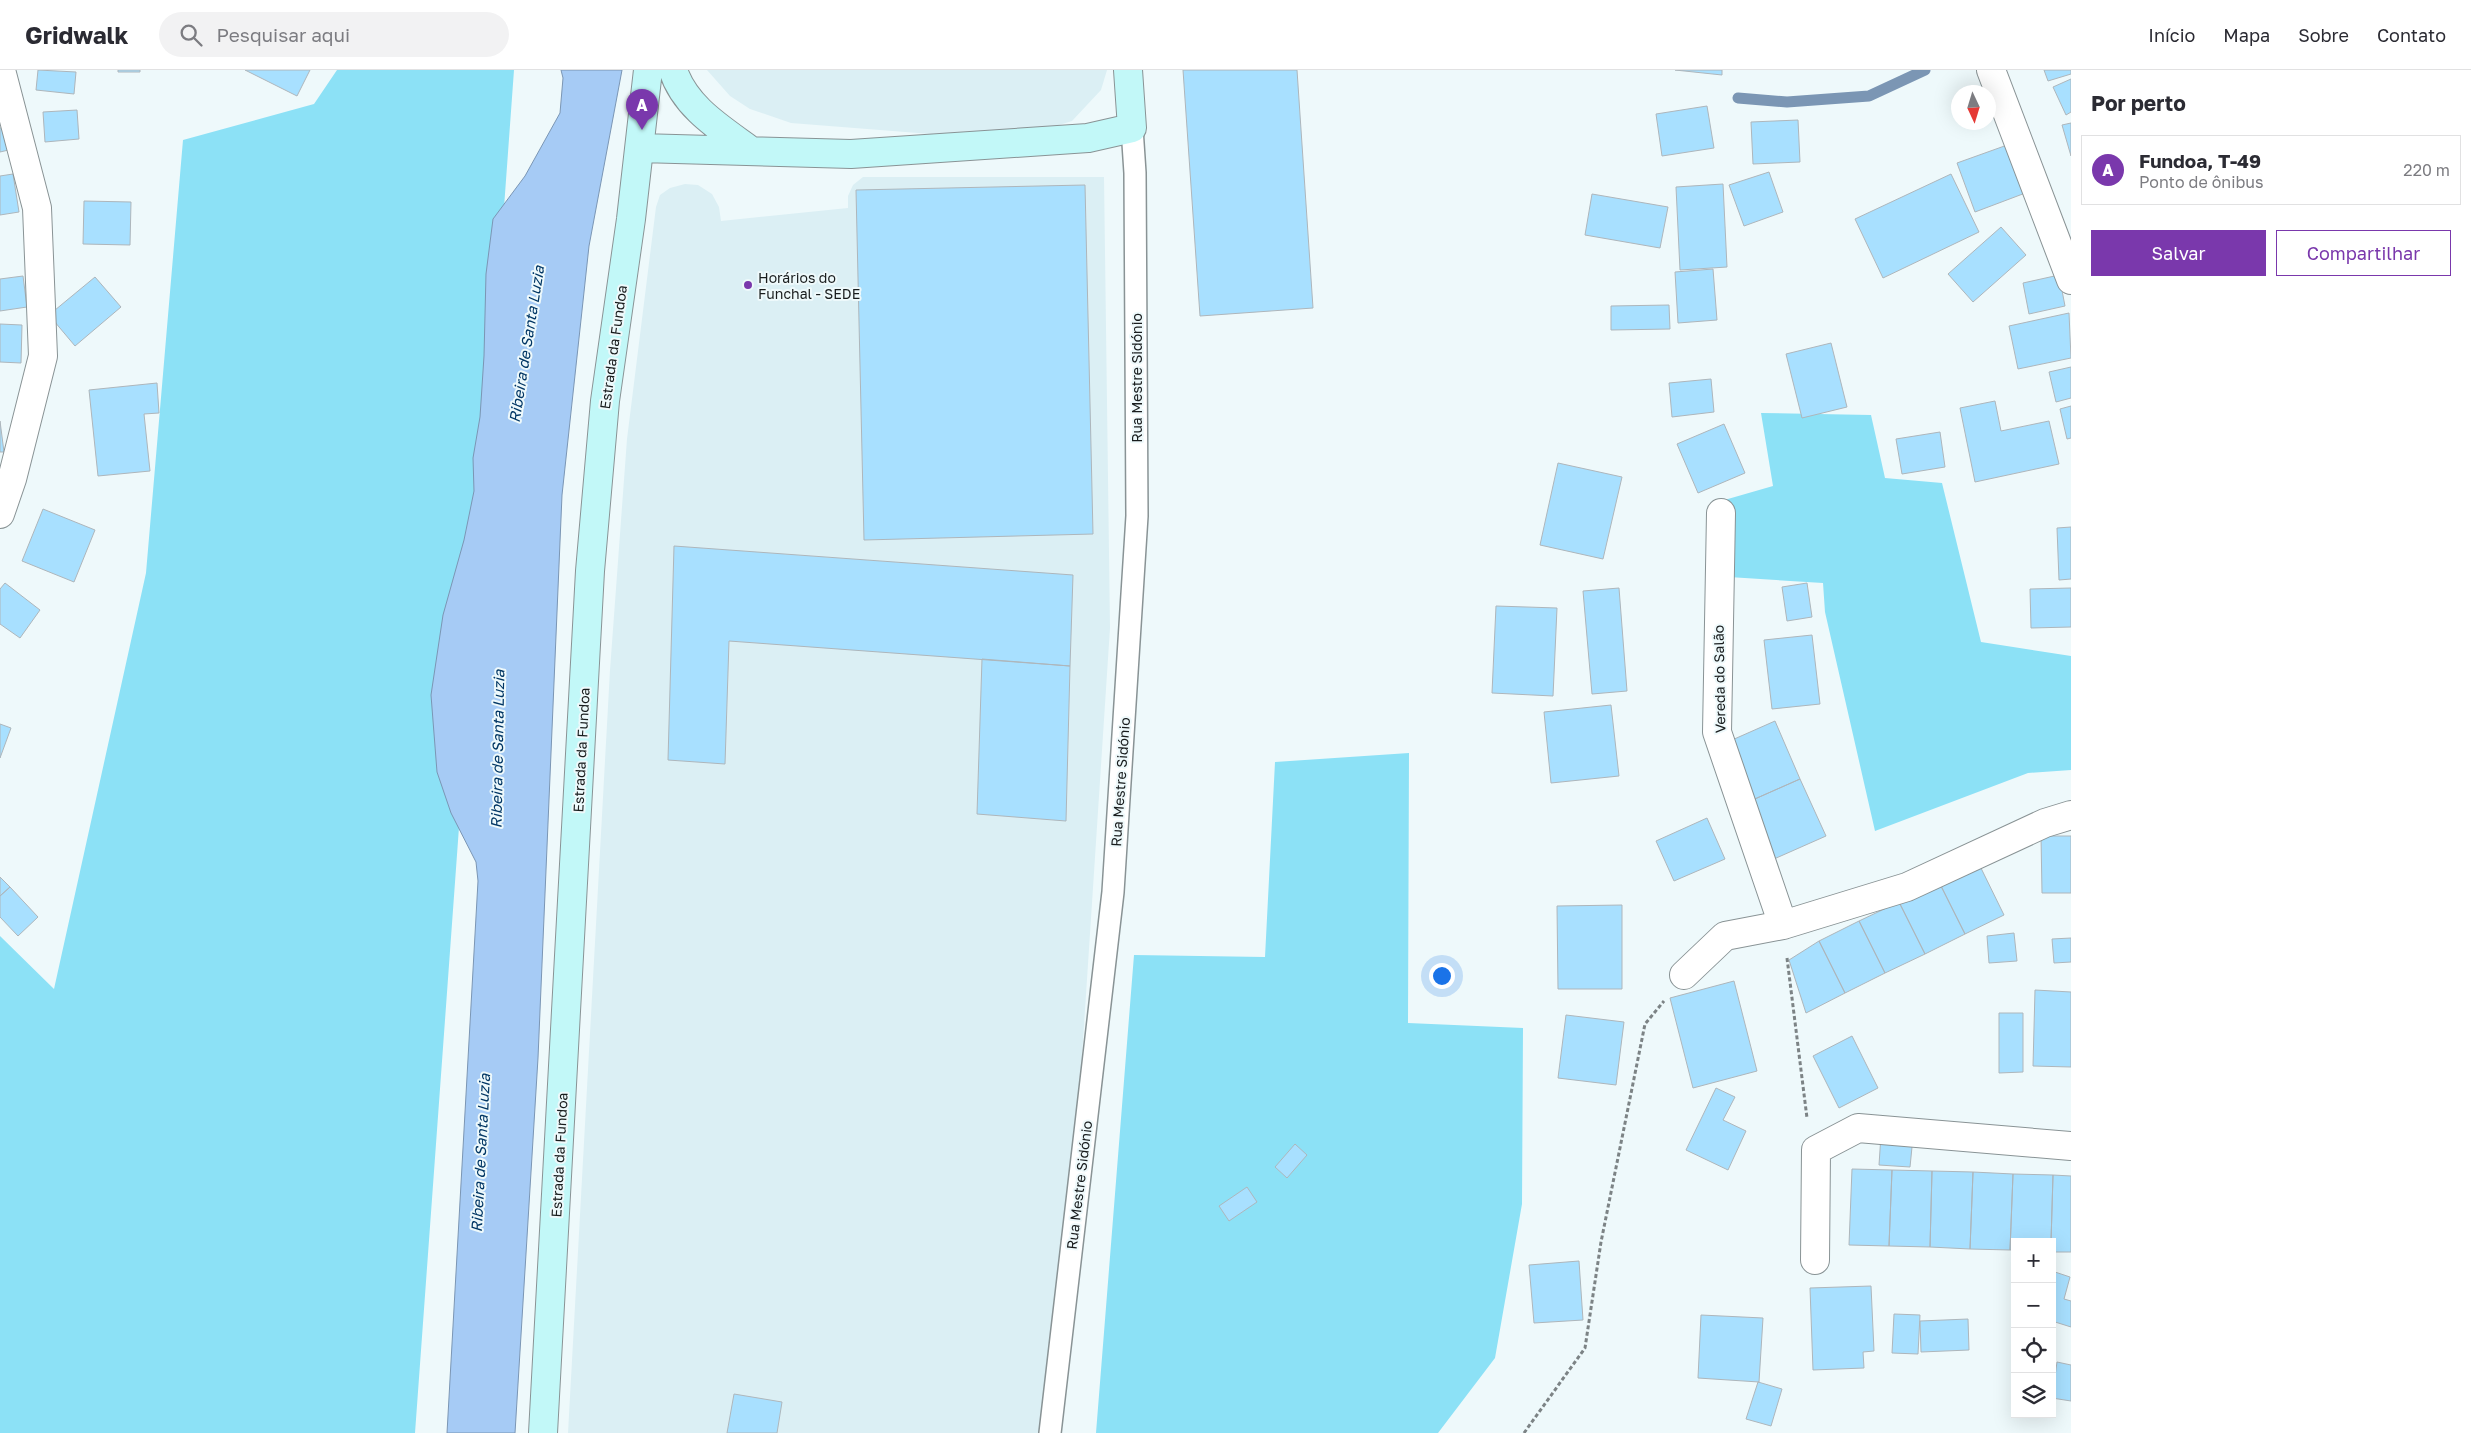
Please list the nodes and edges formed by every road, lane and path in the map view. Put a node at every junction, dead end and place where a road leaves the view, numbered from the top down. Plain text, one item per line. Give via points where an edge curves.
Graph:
1 (1, 70) edge
2 (648, 70) edge
3 (673, 70) edge
4 (1128, 70) edge
5 (1991, 70) edge
6 (1132, 128) junction
7 (640, 148) junction
8 (750, 150) junction
9 (2071, 280) edge
10 (1721, 513) dead end
11 (0, 514) edge
12 (2071, 815) edge
13 (1783, 925) junction
14 (1684, 975) joint
15 (2071, 1146) edge
16 (1816, 1150) junction
17 (1815, 1260) dead end
18 (543, 1433) edge
19 (1050, 1433) edge
20 (1524, 1433) edge

1 - 11 street via 37,208 42,356 12,479
2 - 7 main road, Estrada da Fundoa
3 - 8 main road via 677,83 702,115
4 - 6 main road
5 - 9 street
6 - 8 main road via 1088,138 851,154
6 - 19 lane, Rua Mestre Sidónio via 1136,173 1137,516 1113,892
7 - 8 main road
7 - 18 main road, Estrada da Fundoa via 605,400 590,571
10 - 13 street, Vereda do Salão via 1716,732
12 - 13 street via 2045,823 1907,887
13 - 14 street via 1725,936
13 - 16 path via 1806,1112
14 - 20 path via 1645,1024 1601,1242 1585,1348
15 - 16 street via 1858,1128
16 - 17 street

